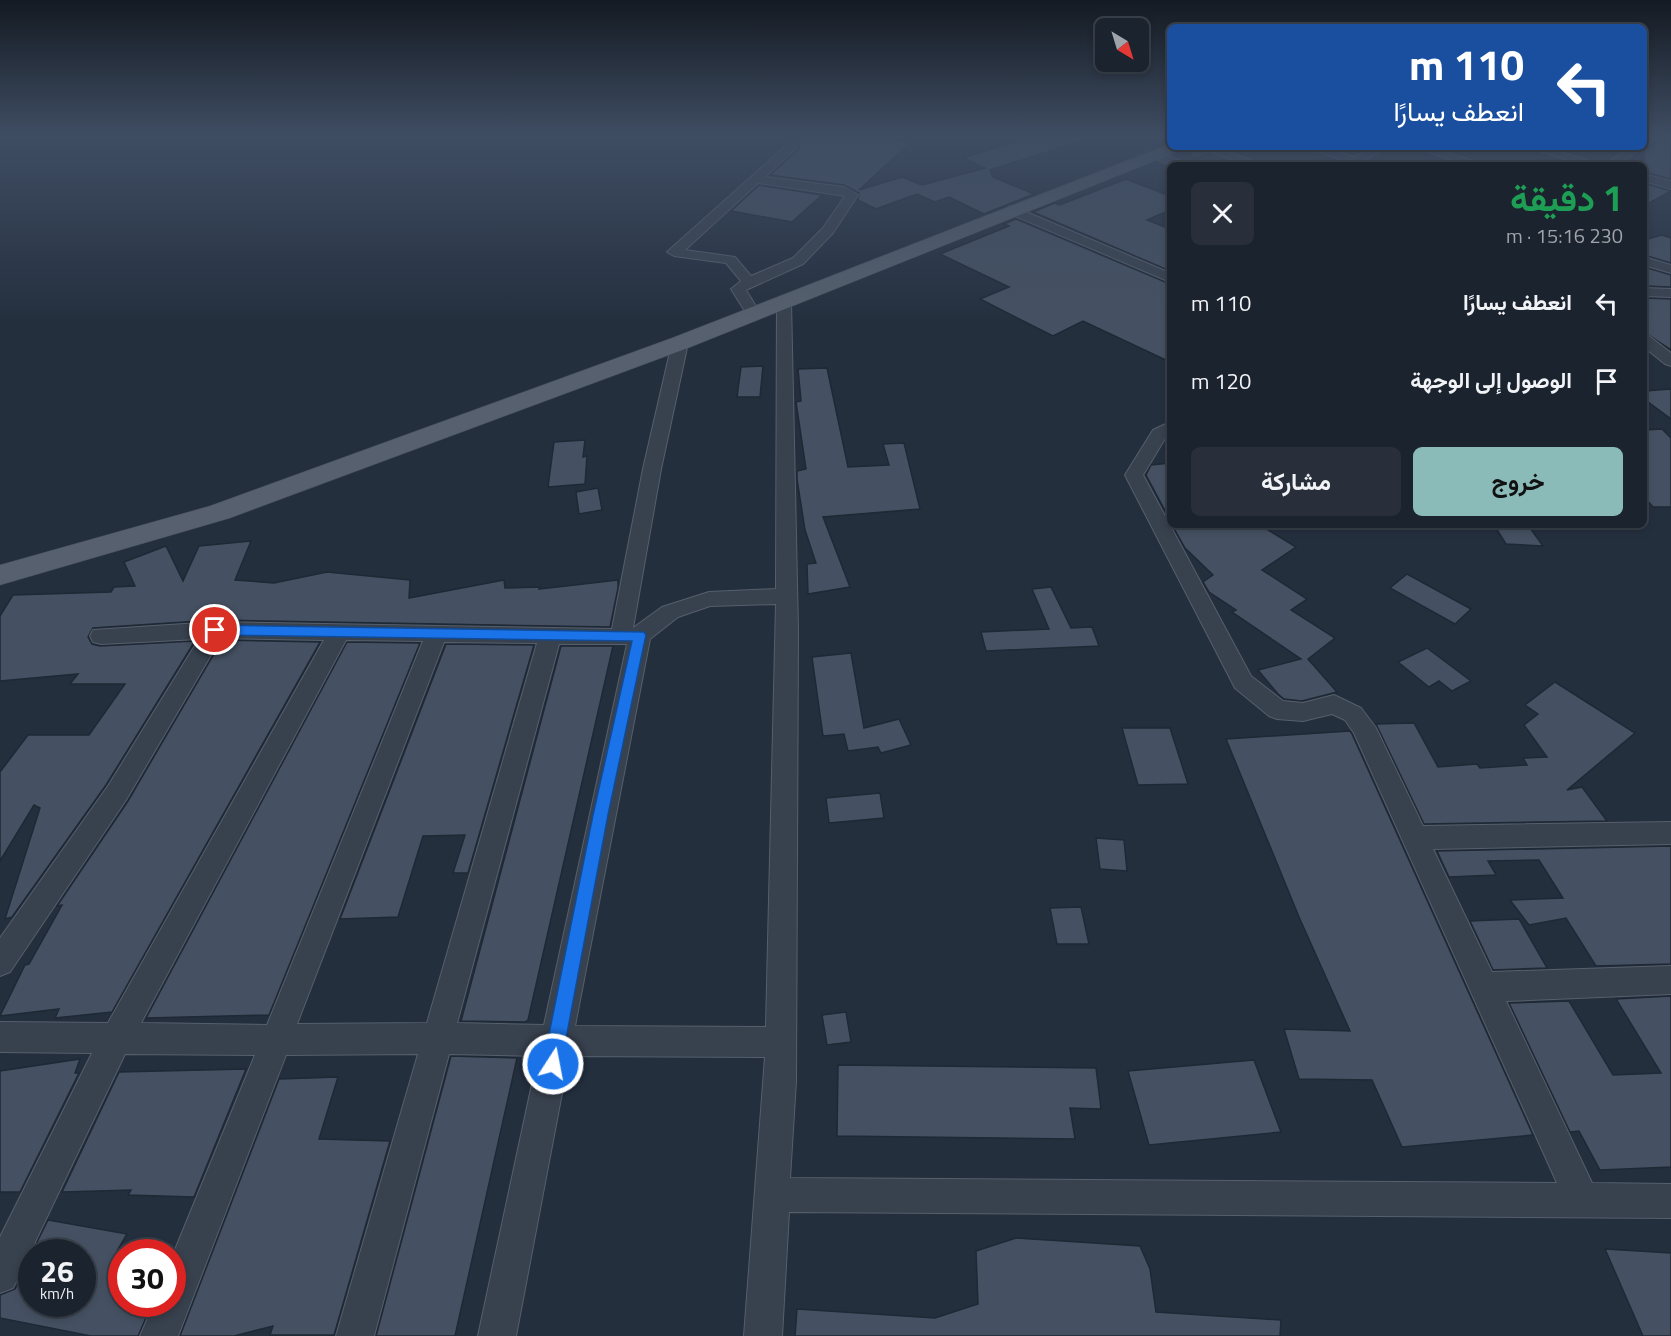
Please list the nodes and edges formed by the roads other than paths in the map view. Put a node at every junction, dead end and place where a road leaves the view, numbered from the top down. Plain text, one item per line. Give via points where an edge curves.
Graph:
1 (734, 198) edge
2 (850, 198) edge
3 (1042, 198) edge
4 (1012, 210) junction
5 (1647, 262) edge
6 (1671, 269) edge
7 (1167, 277) edge
8 (748, 282) junction
9 (1647, 292) edge
10 (1671, 293) edge
11 (784, 301) junction
12 (753, 313) junction
13 (1647, 341) edge
14 (680, 343) junction
15 (1671, 361) edge
16 (1167, 429) edge
17 (0, 575) edge
18 (786, 596) junction
19 (215, 630) junction
20 (339, 632) junction
21 (437, 633) junction
22 (101, 636) dead end
23 (550, 636) junction
24 (631, 636) junction
25 (1671, 833) edge
26 (1416, 838) junction
27 (0, 962) edge
28 (1671, 980) edge
29 (1486, 987) junction
30 (0, 1037) edge
31 (117, 1037) junction
32 (439, 1038) junction
33 (277, 1040) junction
34 (558, 1041) junction
35 (780, 1042) junction
36 (772, 1195) junction
37 (1583, 1201) junction
38 (1671, 1201) edge
39 (186, 1268) edge
40 (0, 1275) edge
41 (166, 1317) edge
42 (159, 1336) edge
43 (355, 1336) edge
44 (497, 1336) edge
45 (763, 1336) edge

1 - 8 street via 674,252 729,260
2 - 8 street via 797,261
3 - 4 main road
4 - 7 street
4 - 11 main road
5 - 6 street
8 - 12 street via 738,289
9 - 10 street
11 - 12 main road
11 - 18 street
12 - 14 main road
13 - 15 street
14 - 17 main road via 220,512
14 - 24 street via 652,469
16 - 26 street via 1159,434 1134,475 1243,682 1277,710 1303,712 1334,704 1353,714 1364,728
18 - 24 street via 709,599 682,606
18 - 35 street
19 - 20 street
19 - 22 street
19 - 27 street via 117,793
20 - 21 street
20 - 31 street
21 - 23 street
21 - 33 street
23 - 24 street
23 - 32 street
24 - 34 street
25 - 26 street
26 - 29 street
28 - 29 street
29 - 37 street
30 - 31 street
31 - 33 street
31 - 40 street
32 - 33 street
32 - 34 street
32 - 43 street
33 - 39 street
34 - 35 street
34 - 44 street
35 - 36 street
36 - 37 street
36 - 45 street
37 - 38 street
41 - 42 street

